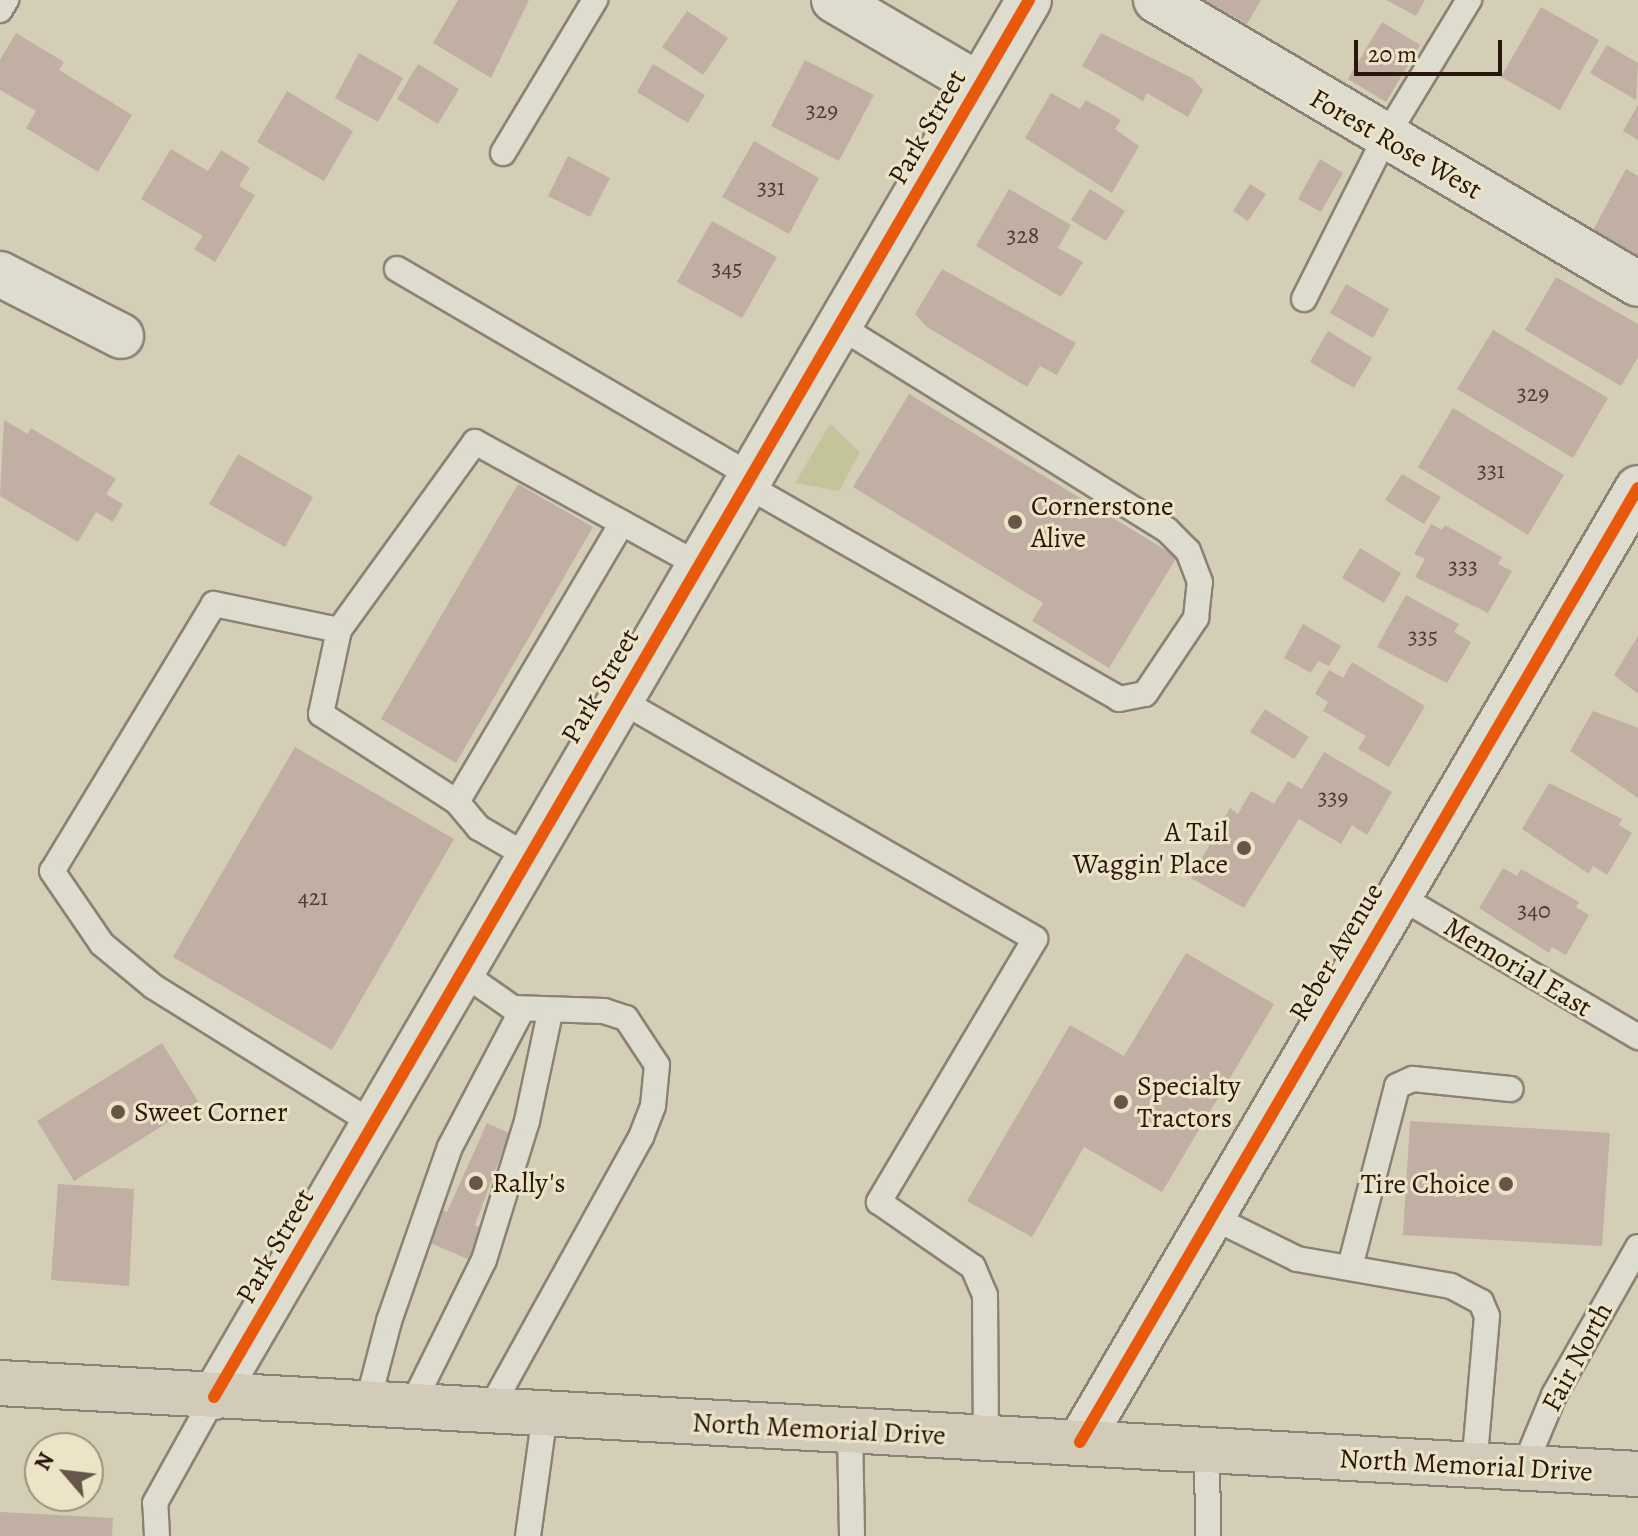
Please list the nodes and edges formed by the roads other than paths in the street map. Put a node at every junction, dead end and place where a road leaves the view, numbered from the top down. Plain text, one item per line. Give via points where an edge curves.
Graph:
1 (6, 0) edge
2 (595, 0) edge
3 (834, 0) edge
4 (1029, 0) edge
5 (1156, 0) edge
6 (1469, 0) edge
7 (0, 10) edge
8 (979, 85) junction
9 (1385, 138) junction
10 (503, 153) dead end
11 (397, 269) dead end
12 (0, 274) edge
13 (1638, 284) edge
14 (1304, 299) dead end
15 (839, 326) junction
16 (121, 336) dead end
17 (748, 480) junction
18 (1638, 488) edge
19 (622, 523) junction
20 (699, 565) junction
21 (339, 630) junction
22 (620, 700) junction
23 (457, 802) junction
24 (529, 857) junction
25 (1397, 895) junction
26 (463, 973) junction
27 (522, 1010) junction
28 (550, 1013) junction
29 (1638, 1037) edge
30 (1510, 1089) dead end
31 (374, 1124) junction
32 (1208, 1215) junction
33 (1638, 1247) edge
34 (1350, 1267) junction
35 (0, 1383) edge
36 (214, 1397) junction
37 (367, 1405) junction
38 (411, 1407) junction
39 (489, 1411) junction
40 (545, 1414) junction
41 (850, 1431) junction
42 (986, 1438) junction
43 (1080, 1442) junction
44 (1207, 1451) junction
45 (1474, 1467) junction
46 (1523, 1470) junction
47 (1638, 1474) edge
48 (157, 1536) edge
49 (528, 1536) edge
50 (852, 1536) edge
51 (1208, 1536) edge

1 - 7 lane
2 - 10 lane
3 - 8 street
4 - 8 street, Park Street
5 - 9 street, Forest Rose West
6 - 9 lane
8 - 15 street, Park Street
9 - 13 street, Forest Rose West
9 - 14 lane
11 - 17 lane
12 - 16 street
15 - 17 street, Park Street
15 - 17 lane via 1167,530 1188,551 1200,582 1196,618 1145,694 1119,699
17 - 20 street, Park Street
18 - 25 street, Reber Avenue
19 - 20 lane
19 - 21 lane via 475,442
19 - 23 lane
20 - 22 street, Park Street
21 - 23 lane via 321,714
21 - 31 lane via 214,604 52,871 102,944 154,987
22 - 24 street, Park Street
22 - 42 lane via 1035,939 879,1202 973,1267 985,1295
23 - 24 lane via 479,828
24 - 26 street, Park Street
25 - 29 lane, Memorial East
25 - 32 street, Reber Avenue
26 - 27 lane
26 - 31 street, Park Street
27 - 28 lane
27 - 37 lane via 450,1147 389,1321
28 - 38 lane via 527,1121 484,1260
28 - 39 lane via 604,1011 626,1018 657,1065 657,1085 641,1137
30 - 34 lane via 1413,1079 1397,1086
31 - 36 street, Park Street
32 - 34 lane via 1279,1253
32 - 43 street, Reber Avenue
33 - 46 lane, Fair North via 1554,1395
34 - 45 lane via 1451,1286 1481,1302 1487,1316
35 - 36 main road, North Memorial Drive
36 - 37 main road, North Memorial Drive
36 - 48 lane via 155,1503
37 - 38 main road, North Memorial Drive
38 - 39 main road, North Memorial Drive
39 - 40 main road, North Memorial Drive
40 - 41 main road, North Memorial Drive
40 - 49 lane
41 - 42 main road, North Memorial Drive
41 - 50 lane
42 - 43 main road, North Memorial Drive
43 - 44 main road, North Memorial Drive
44 - 45 main road, North Memorial Drive
44 - 51 lane
45 - 46 main road, North Memorial Drive
46 - 47 main road, North Memorial Drive

